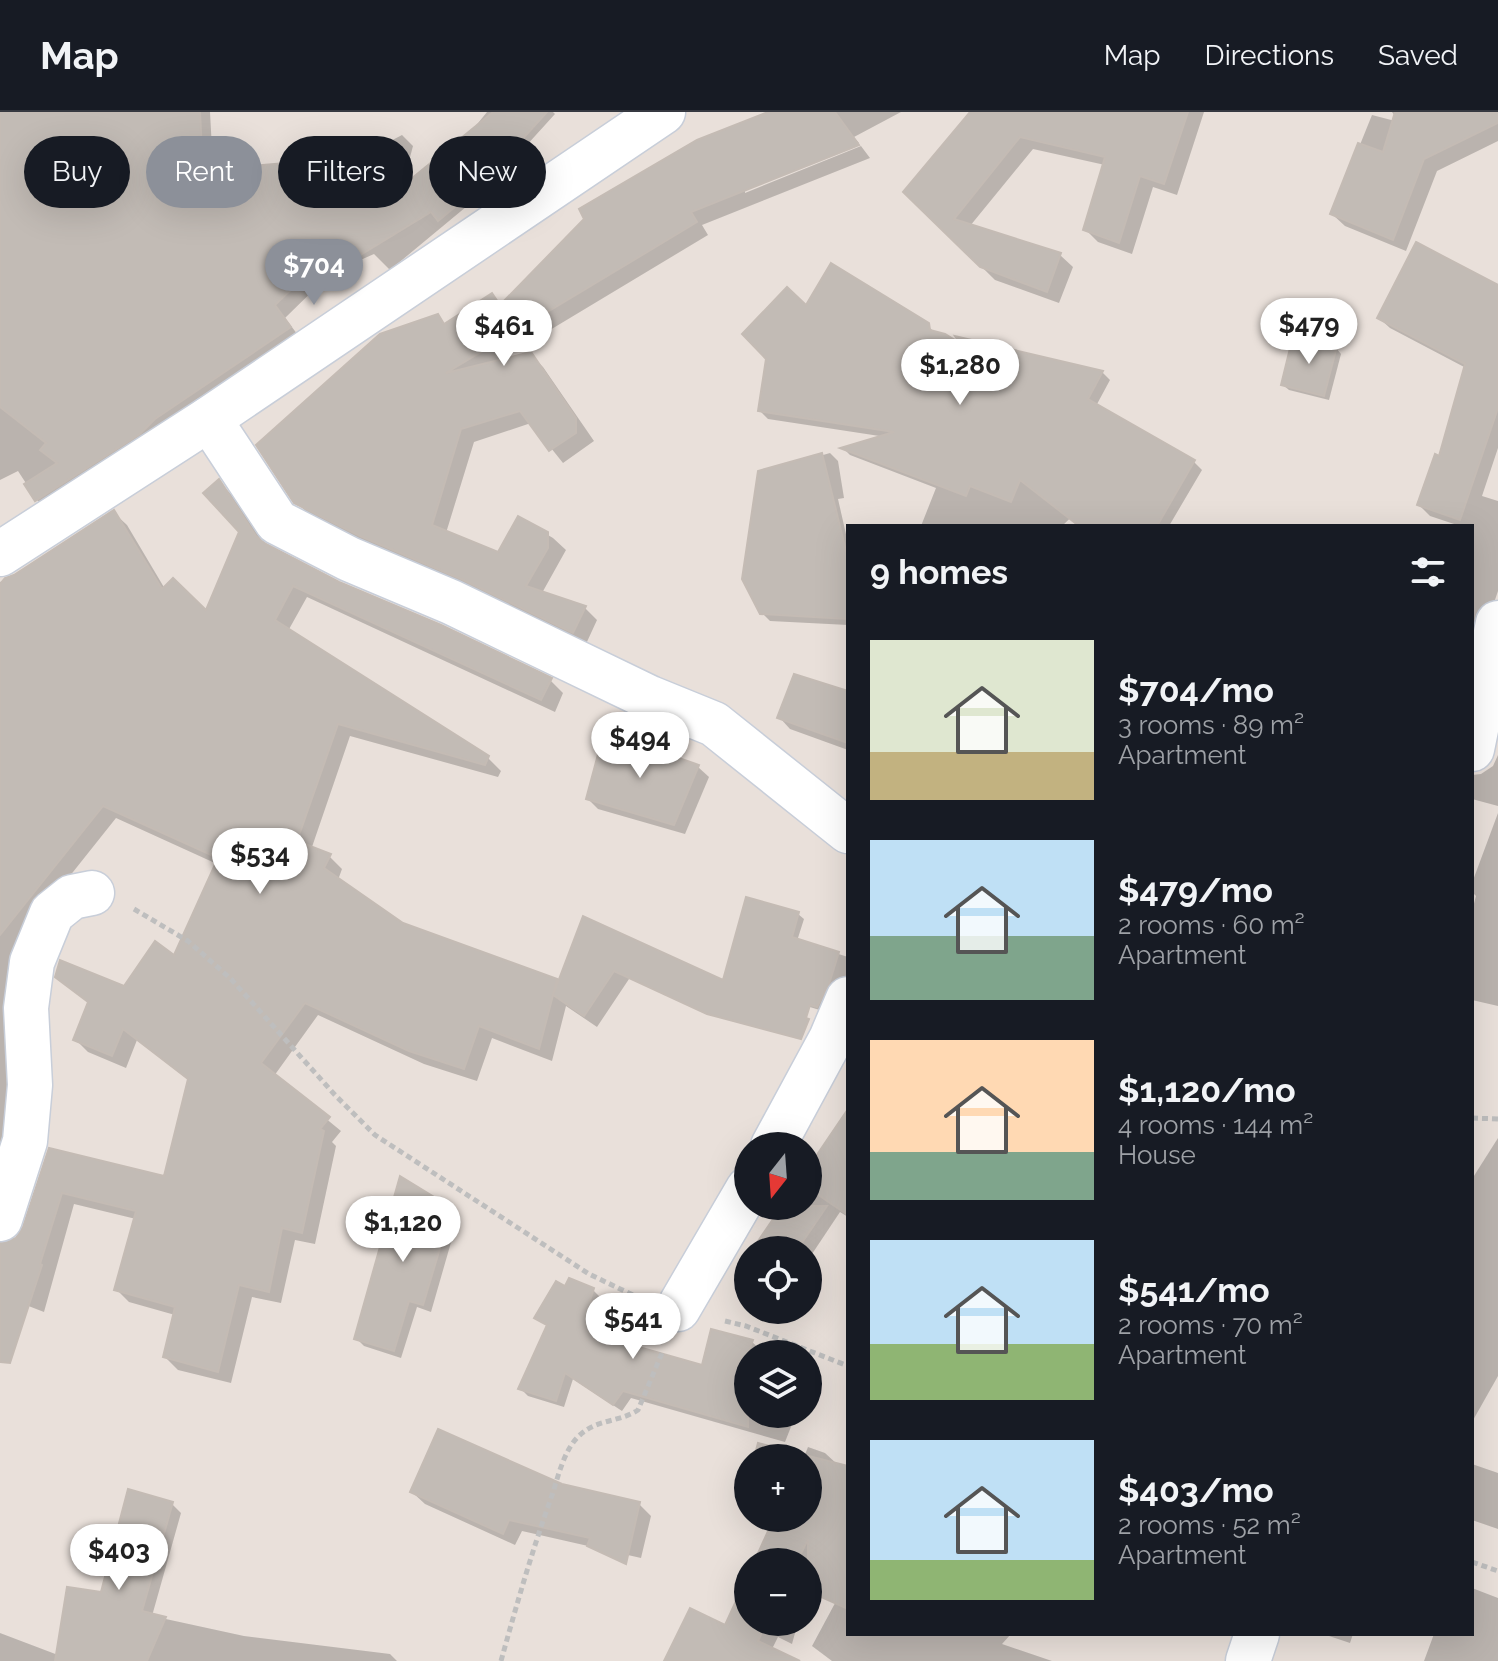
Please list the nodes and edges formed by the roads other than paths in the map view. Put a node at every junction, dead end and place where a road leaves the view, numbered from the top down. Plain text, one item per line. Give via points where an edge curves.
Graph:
1 (663, 112) edge
2 (209, 419) junction
3 (0, 554) edge
4 (1498, 623) edge
5 (1474, 739) edge
6 (846, 829) edge
7 (92, 893) road end
8 (846, 1004) edge
9 (781, 1132) edge
10 (734, 1213) edge
11 (0, 1219) edge
12 (678, 1309) road end
13 (1256, 1636) edge
14 (1248, 1661) edge

1 - 2 street
2 - 3 street
2 - 6 street via 277,522 714,724
4 - 5 street
7 - 11 street via 72,897 52,913 32,962 26,1008 30,1085 25,1141
8 - 9 street
10 - 12 street
13 - 14 street

